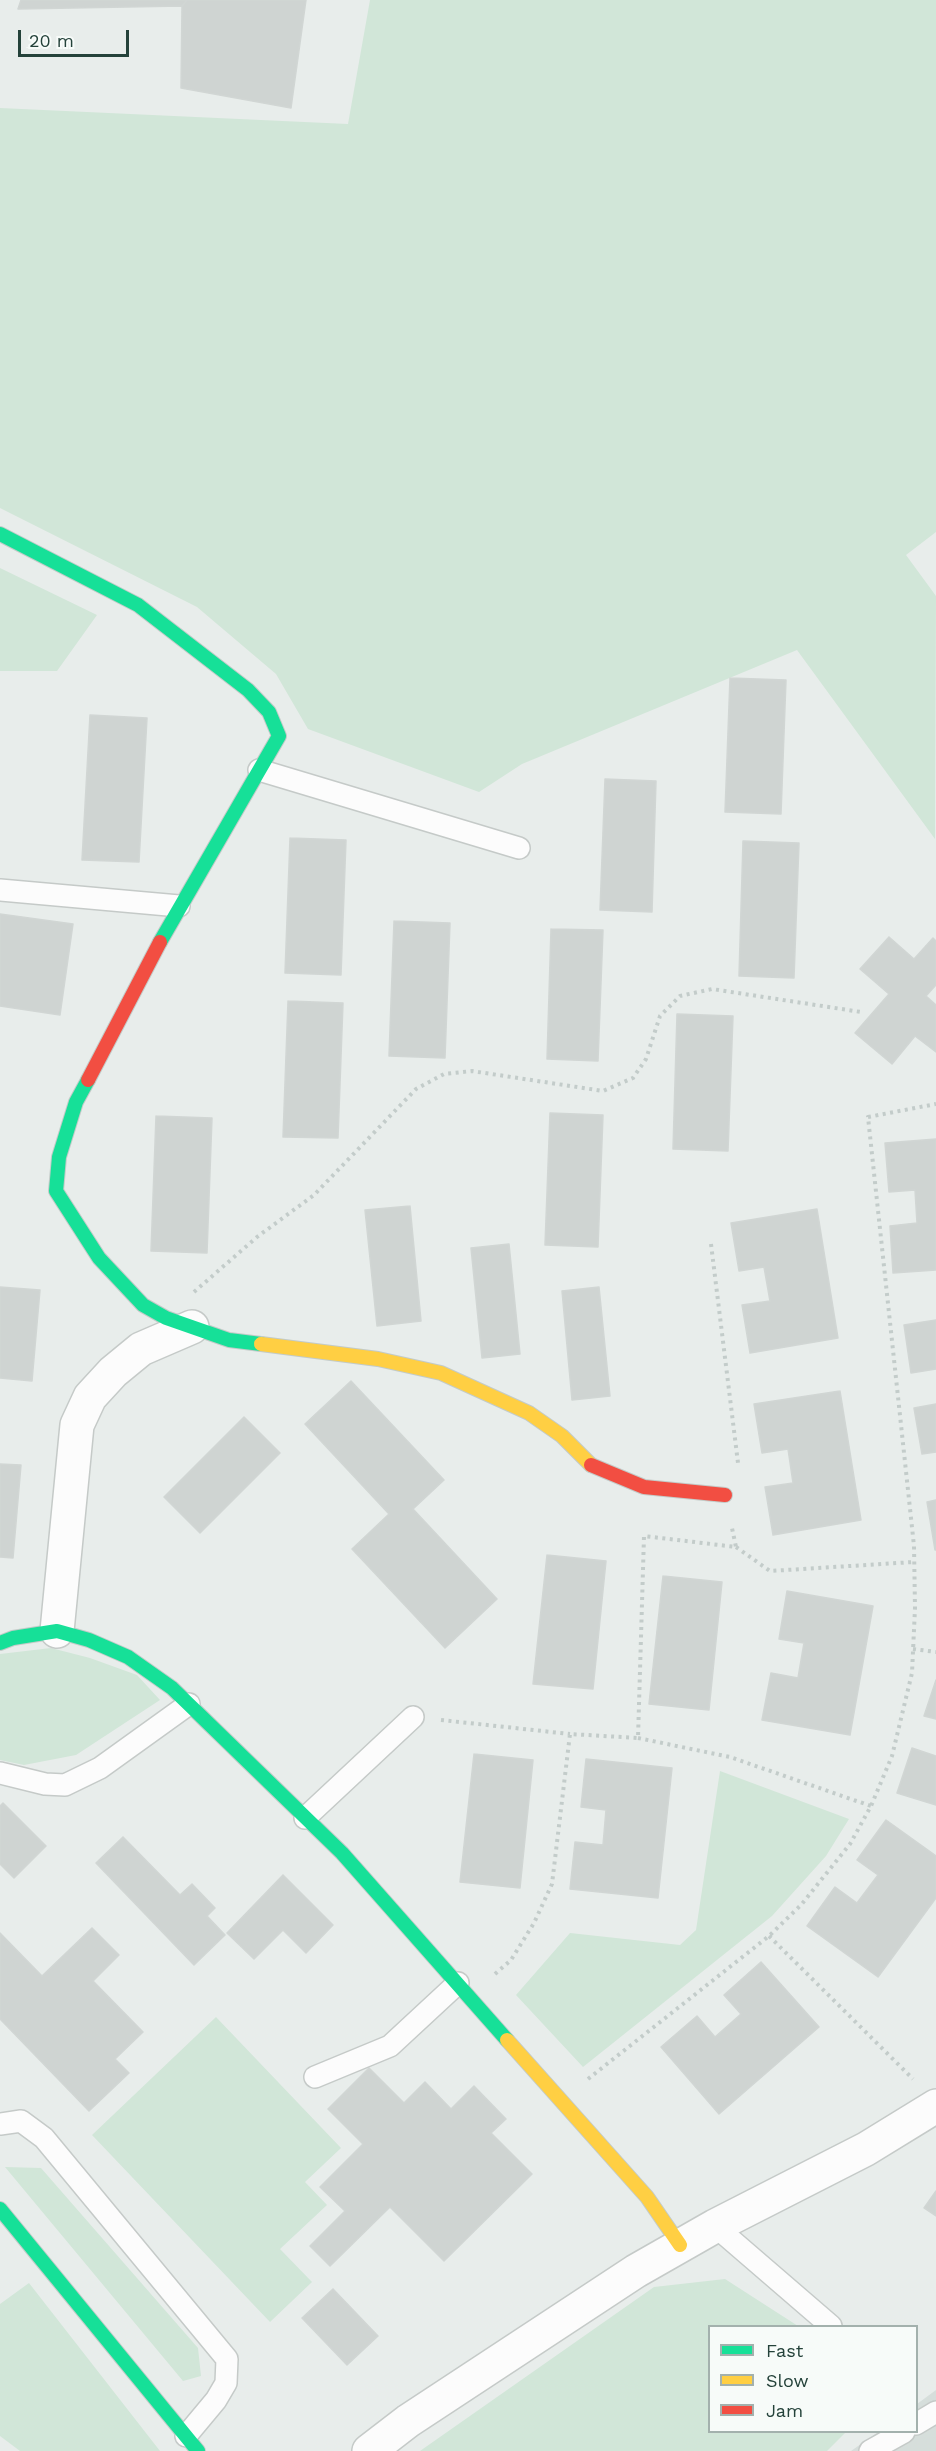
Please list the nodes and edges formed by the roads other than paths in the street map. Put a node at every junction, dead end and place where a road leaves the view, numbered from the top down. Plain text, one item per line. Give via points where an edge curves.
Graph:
1 (0, 534) edge
2 (259, 770) junction
3 (519, 848) dead end
4 (0, 890) edge
5 (179, 906) junction
6 (179, 1322) junction
7 (725, 1495) road end
8 (57, 1631) junction
9 (0, 1643) edge
10 (189, 1704) junction
11 (413, 1717) road end
12 (0, 1773) edge
13 (305, 1818) junction
14 (464, 1989) junction
15 (315, 2077) dead end
16 (928, 2096) edge
17 (0, 2124) edge
18 (0, 2209) edge
19 (715, 2226) junction
20 (680, 2245) junction
21 (830, 2325) edge
22 (918, 2404) edge
23 (928, 2417) edge
24 (902, 2433) edge
25 (192, 2444) edge
26 (369, 2451) edge
27 (870, 2451) edge

1 - 2 street via 138,605 248,690 269,712 279,736
2 - 3 lane
2 - 5 street
4 - 5 lane
5 - 6 street via 76,1102 59,1157 56,1191 99,1258 143,1305
6 - 7 street via 230,1340 378,1359 441,1373 530,1413 562,1436 591,1466 644,1487
6 - 8 street via 113,1372 90,1397 77,1425
8 - 9 street
8 - 10 street via 128,1657
10 - 12 lane via 100,1768 65,1785
10 - 13 street
11 - 13 lane
13 - 14 street via 342,1853
14 - 15 lane via 390,2046
14 - 20 street via 647,2198
16 - 19 street via 866,2149
17 - 25 lane via 21,2121 44,2138 227,2359 226,2383
18 - 25 street
19 - 20 street
19 - 21 lane
20 - 26 street via 408,2421
22 - 23 lane
24 - 27 lane

